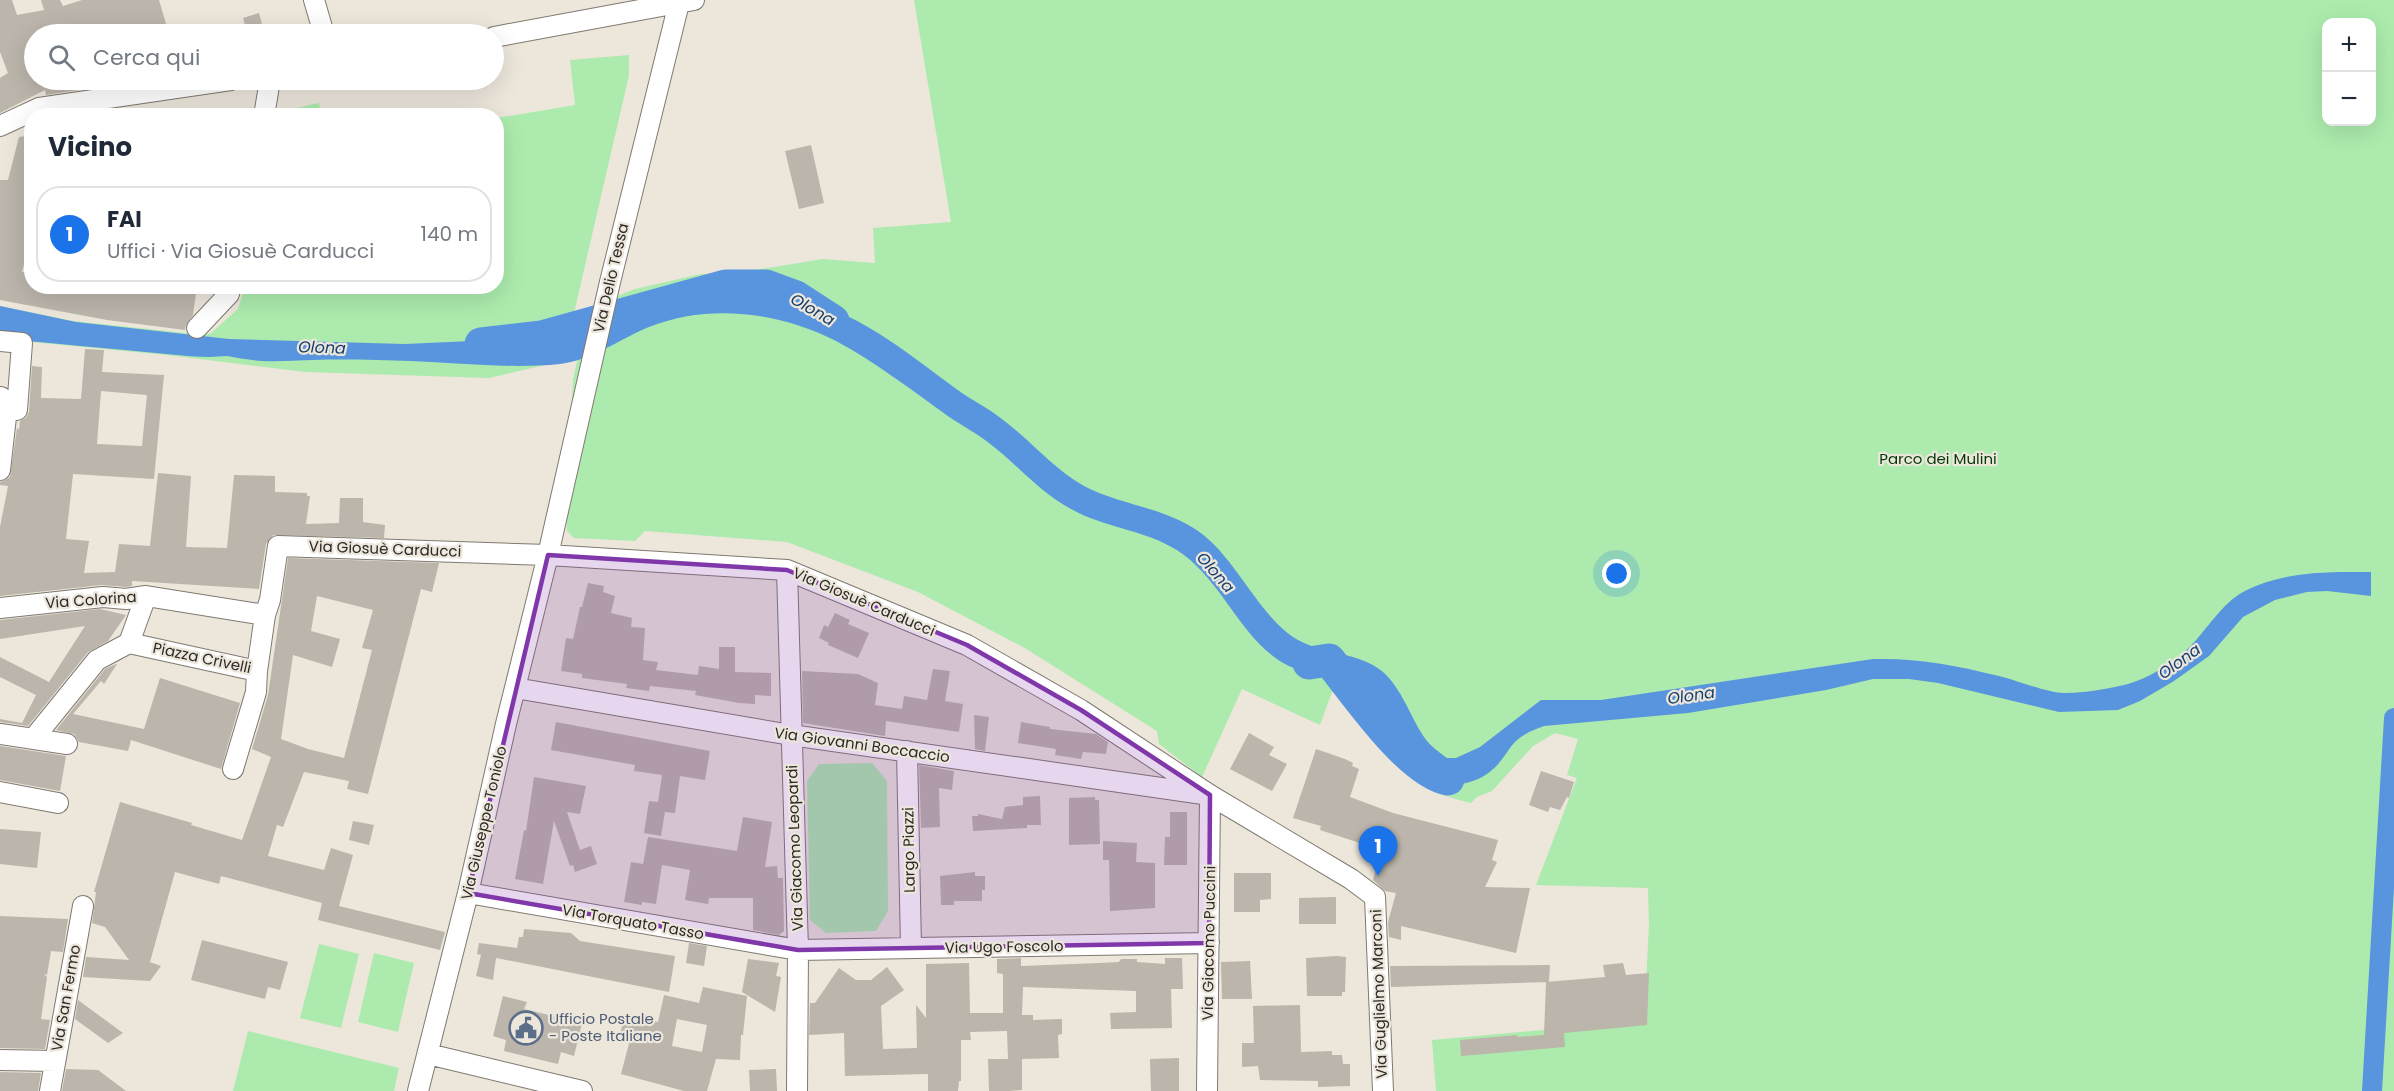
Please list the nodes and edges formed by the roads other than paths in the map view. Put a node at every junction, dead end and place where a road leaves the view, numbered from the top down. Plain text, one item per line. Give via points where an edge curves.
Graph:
1 (314, 0) edge
2 (686, 1) edge
3 (321, 24) edge
4 (504, 35) edge
5 (162, 90) edge
6 (268, 90) edge
7 (39, 108) edge
8 (265, 108) edge
9 (24, 114) edge
10 (4, 123) edge
11 (229, 294) edge
12 (197, 328) dead end
13 (0, 341) edge
14 (2, 403) edge
15 (0, 470) edge
16 (548, 555) junction
17 (786, 570) junction
18 (146, 596) junction
19 (0, 608) edge
20 (265, 615) junction
21 (129, 643) junction
22 (257, 671) junction
23 (515, 688) junction
24 (0, 734) edge
25 (791, 735) junction
26 (33, 739) junction
27 (67, 744) dead end
28 (907, 751) junction
29 (233, 769) dead end
30 (0, 792) edge
31 (1210, 795) junction
32 (58, 803) dead end
33 (468, 893) junction
34 (1375, 897) joint
35 (83, 906) dead end
36 (1209, 943) junction
37 (910, 948) junction
38 (798, 950) junction
39 (428, 1054) junction
40 (0, 1060) edge
41 (55, 1061) junction
42 (50, 1091) edge
43 (418, 1091) edge
44 (582, 1091) edge
45 (797, 1091) edge
46 (1207, 1091) edge
47 (1383, 1091) edge

1 - 3 street
2 - 4 street
2 - 16 street, Via Delio Tessa via 610,282
5 - 7 street
6 - 8 street
9 - 10 street
11 - 12 street
13 - 14 street via 22,343 17,410
14 - 15 street
16 - 17 street, Via Giosuè Carducci
16 - 20 street, Via Giosuè Carducci via 278,546
16 - 23 street, Via Giuseppe Toniolo
17 - 25 street, Via Giacomo Leopardi
17 - 31 street, Via Giosuè Carducci via 967,645 1081,710
18 - 19 street, Via Colorina
18 - 20 street
18 - 21 street
20 - 22 street, Piazza Crivelli
21 - 22 street, Piazza Crivelli
21 - 26 street via 96,660
22 - 29 street via 256,692
23 - 25 street, Via Giovanni Boccaccio
23 - 33 street, Via Giuseppe Toniolo
24 - 26 street
25 - 28 street, Via Giovanni Boccaccio
25 - 38 street, Via Giacomo Leopardi
26 - 27 street
28 - 31 street, Via Giovanni Boccaccio
28 - 37 street, Largo Piazzi
30 - 32 street
31 - 34 street, Via Giosuè Carducci
31 - 36 street, Via Giacomo Puccini
33 - 38 street, Via Torquato Tasso
33 - 39 street, Via Giuseppe Toniolo
34 - 47 street, Via Guglielmo Marconi
35 - 41 street, Via San Fermo
36 - 37 street, Via Ugo Foscolo
36 - 46 street, Via Giacomo Puccini
37 - 38 street, Via Ugo Foscolo
38 - 45 street, Via Giacomo Leopardi
39 - 43 street, Via Giuseppe Toniolo
39 - 44 street
40 - 41 street
41 - 42 street, Via San Fermo

